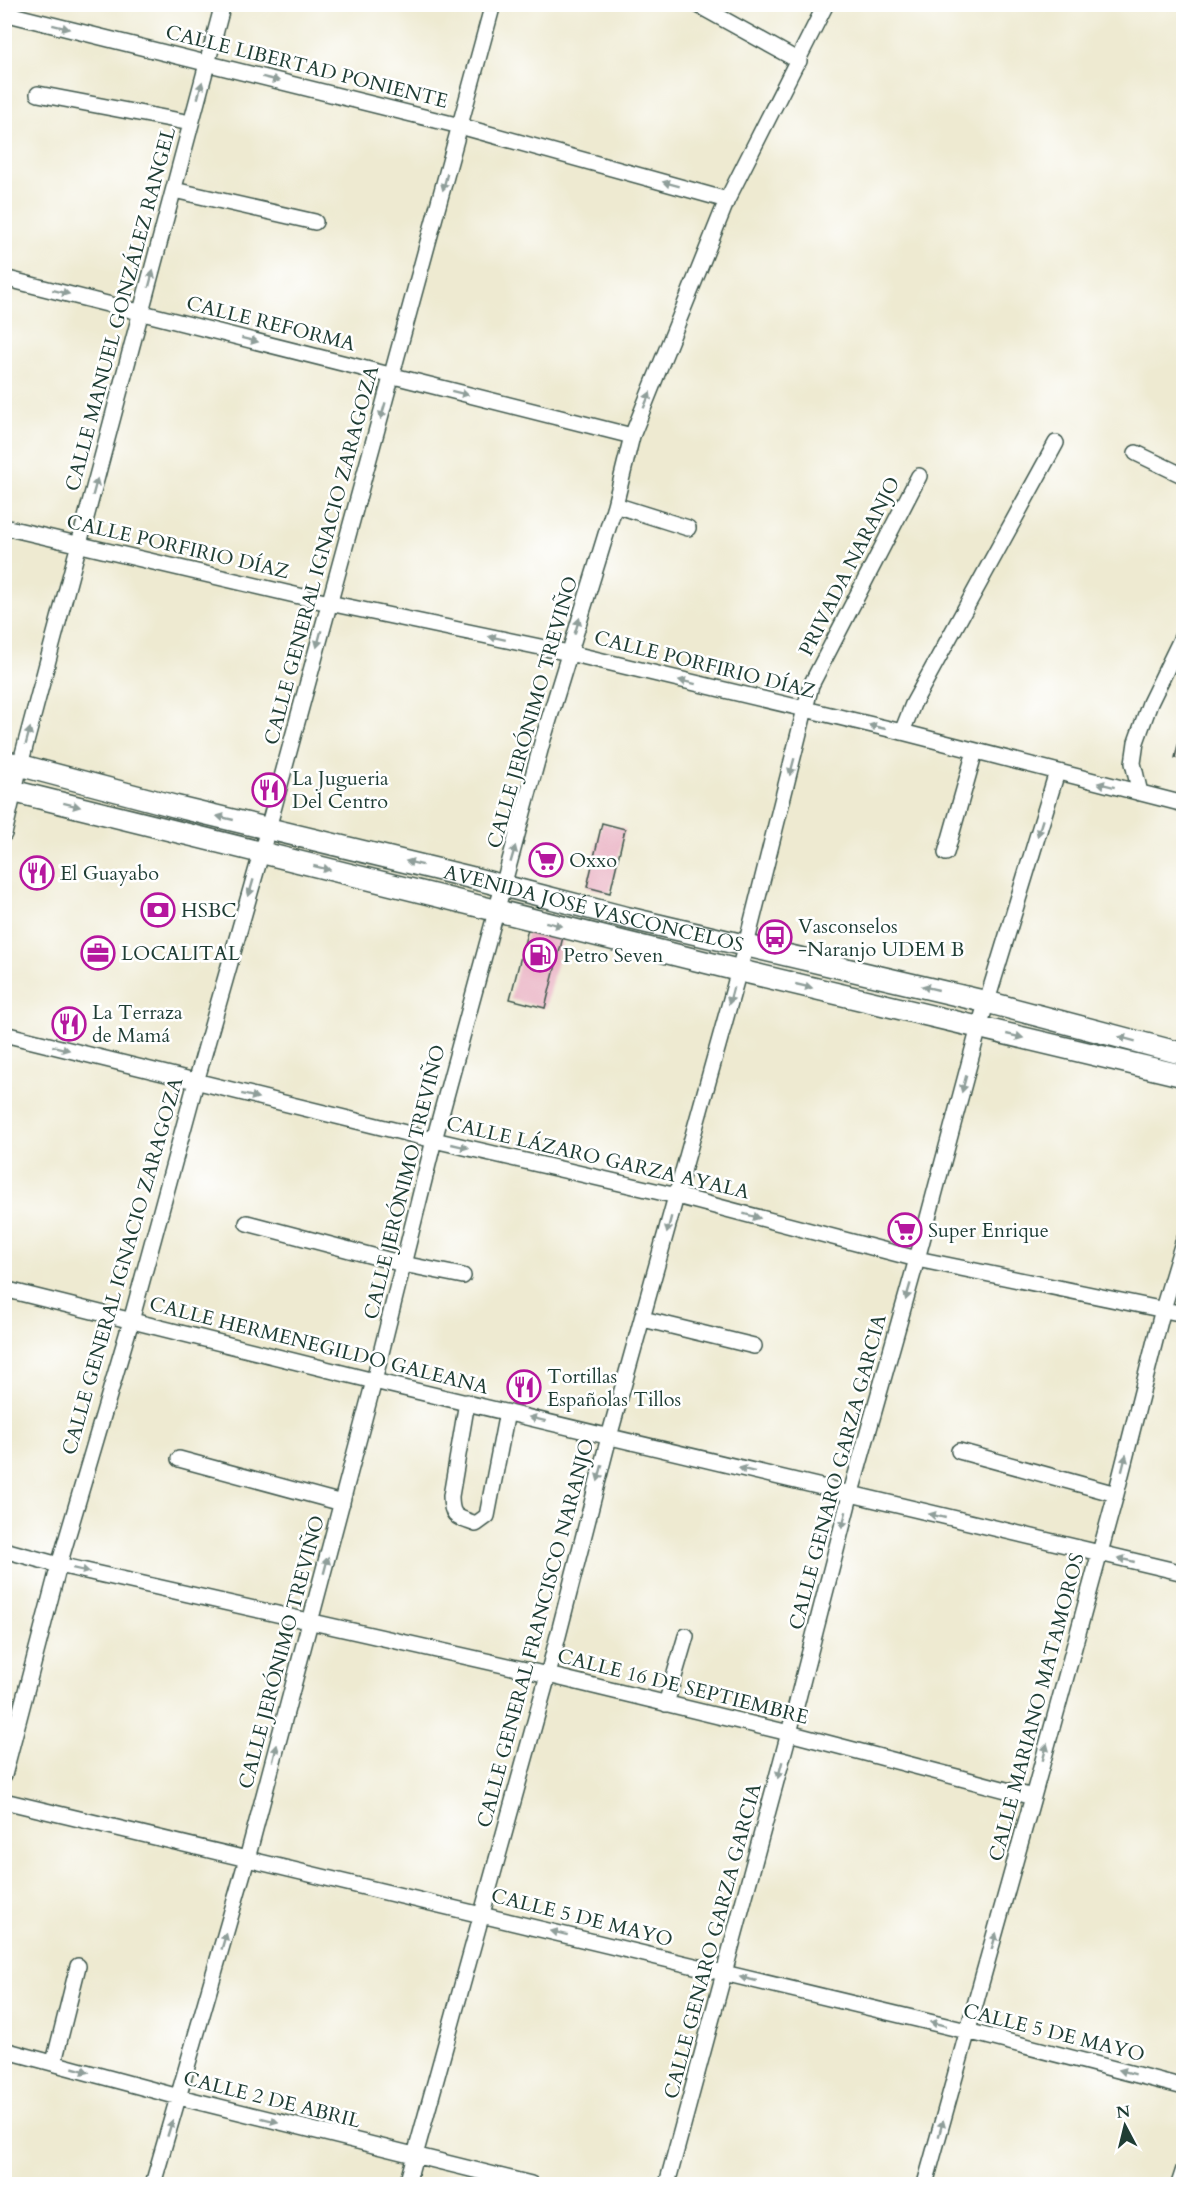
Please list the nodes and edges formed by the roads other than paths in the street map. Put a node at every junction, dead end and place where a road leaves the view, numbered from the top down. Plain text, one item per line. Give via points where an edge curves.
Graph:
1 (224, 4) edge
2 (493, 4) edge
3 (696, 4) edge
4 (826, 4) edge
5 (4, 13) edge
6 (799, 61) junction
7 (207, 63) junction
8 (38, 94) dead end
9 (191, 123) junction
10 (460, 126) junction
11 (174, 190) junction
12 (727, 200) junction
13 (315, 222) dead end
14 (4, 278) edge
15 (142, 312) junction
16 (393, 376) junction
17 (632, 436) junction
18 (1056, 443) dead end
19 (1136, 453) dead end
20 (919, 476) dead end
21 (1184, 476) edge
22 (615, 505) junction
23 (4, 526) edge
24 (688, 528) dead end
25 (80, 545) junction
26 (329, 603) junction
27 (1184, 633) edge
28 (569, 653) junction
29 (806, 711) junction
30 (902, 732) junction
31 (975, 751) junction
32 (12, 763) edge
33 (1057, 772) junction
34 (10, 791) edge
35 (1140, 793) junction
36 (1184, 804) edge
37 (268, 828) junction
38 (4, 834) edge
39 (946, 853) dead end
40 (261, 854) junction
41 (504, 886) junction
42 (497, 910) junction
43 (746, 945) junction
44 (737, 970) junction
45 (987, 1002) junction
46 (979, 1027) junction
47 (4, 1034) edge
48 (1184, 1054) edge
49 (1184, 1076) edge
50 (196, 1082) junction
51 (434, 1140) junction
52 (677, 1196) junction
53 (247, 1223) dead end
54 (1184, 1239) edge
55 (917, 1259) junction
56 (403, 1264) junction
57 (463, 1276) dead end
58 (4, 1288) edge
59 (1163, 1309) junction
60 (1184, 1314) edge
61 (643, 1319) junction
62 (131, 1321) junction
63 (754, 1347) dead end
64 (374, 1381) junction
65 (467, 1402) junction
66 (507, 1412) junction
67 (609, 1437) junction
68 (959, 1451) dead end
69 (179, 1459) dead end
70 (1116, 1494) junction
71 (850, 1496) junction
72 (342, 1503) junction
73 (4, 1550) edge
74 (1098, 1554) junction
75 (59, 1565) junction
76 (1184, 1573) edge
77 (310, 1622) junction
78 (686, 1636) dead end
79 (548, 1675) junction
80 (666, 1704) junction
81 (789, 1733) junction
82 (4, 1775) edge
83 (1033, 1797) junction
84 (4, 1801) edge
85 (247, 1859) junction
86 (481, 1914) junction
87 (78, 1966) dead end
88 (725, 1974) junction
89 (967, 2031) junction
90 (4, 2050) edge
91 (54, 2062) junction
92 (1184, 2087) edge
93 (179, 2097) junction
94 (415, 2156) junction
95 (1184, 2169) edge
96 (153, 2184) edge
97 (407, 2184) edge
98 (531, 2184) edge
99 (667, 2184) edge
100 (925, 2184) edge
101 (1179, 2184) edge

1 - 7 street, CALLE MANUEL GONZÁLEZ RANGEL
2 - 10 street, CALLE GENERAL IGNACIO ZARAGOZA
3 - 6 street
4 - 6 street, CALLE JERÓNIMO TREVIÑO
5 -> 7 street, CALLE LIBERTAD PONIENTE
6 - 12 street, CALLE JERÓNIMO TREVIÑO
9 -> 7 street, CALLE MANUEL GONZÁLEZ RANGEL
7 -> 10 street, CALLE LIBERTAD PONIENTE
8 - 9 street
9 - 11 street, CALLE MANUEL GONZÁLEZ RANGEL
12 -> 10 street, CALLE LIBERTAD PONIENTE
10 -> 16 street, CALLE GENERAL IGNACIO ZARAGOZA
11 - 13 street
15 -> 11 street, CALLE MANUEL GONZÁLEZ RANGEL
17 -> 12 street, CALLE JERÓNIMO TREVIÑO
14 -> 15 street, CALLE REFORMA
15 -> 16 street, CALLE REFORMA
25 -> 15 street, CALLE MANUEL GONZÁLEZ RANGEL
16 -> 17 street, CALLE REFORMA
16 -> 26 street, CALLE GENERAL IGNACIO ZARAGOZA
17 - 22 street, CALLE JERÓNIMO TREVIÑO
18 - 30 street via 913,704
19 - 21 street
20 - 29 street, PRIVADA NARANJO via 812,686
22 - 24 street
28 -> 22 street, CALLE JERÓNIMO TREVIÑO
23 - 25 street, CALLE PORFIRIO DÍAZ
25 - 26 street, CALLE PORFIRIO DÍAZ
32 -> 25 street, CALLE MANUEL GONZÁLEZ RANGEL
28 -> 26 street, CALLE PORFIRIO DÍAZ
26 -> 37 street, CALLE GENERAL IGNACIO ZARAGOZA
27 - 35 street via 1136,742 1133,763
29 -> 28 street, CALLE PORFIRIO DÍAZ
41 -> 28 street, CALLE JERÓNIMO TREVIÑO
30 -> 29 street, CALLE PORFIRIO DÍAZ
29 -> 43 street, CALLE GENERAL FRANCISCO NARANJO
30 - 31 street, CALLE PORFIRIO DÍAZ
31 - 33 street, CALLE PORFIRIO DÍAZ
31 - 39 street
32 - 34 street, CALLE MANUEL GONZÁLEZ RANGEL
37 -> 32 main road, AVENIDA JOSÉ VASCONCELOS
35 -> 33 street, CALLE PORFIRIO DÍAZ
33 -> 45 street, CALLE GENARO GARZA GARCIA
34 - 38 street, CALLE MANUEL GONZÁLEZ RANGEL
34 -> 40 main road, AVENIDA JOSÉ VASCONCELOS
35 - 36 street, CALLE PORFIRIO DÍAZ
37 - 40 street, CALLE GENERAL IGNACIO ZARAGOZA
41 -> 37 main road, AVENIDA JOSÉ VASCONCELOS
40 -> 42 main road, AVENIDA JOSÉ VASCONCELOS
40 -> 50 street, CALLE GENERAL IGNACIO ZARAGOZA
41 - 42 street, CALLE JERÓNIMO TREVIÑO
41 - 43 main road, AVENIDA JOSÉ VASCONCELOS
42 -> 44 main road, AVENIDA JOSÉ VASCONCELOS
42 - 51 street, CALLE JERÓNIMO TREVIÑO
43 - 44 street, CALLE GENERAL FRANCISCO NARANJO
45 -> 43 main road, AVENIDA JOSÉ VASCONCELOS
44 -> 46 main road, AVENIDA JOSÉ VASCONCELOS
44 -> 52 street, CALLE GENERAL FRANCISCO NARANJO
45 - 46 street, CALLE GENARO GARZA GARCIA
48 -> 45 main road, AVENIDA JOSÉ VASCONCELOS
46 -> 49 main road, AVENIDA JOSÉ VASCONCELOS
46 -> 55 street, CALLE GENARO GARZA GARCIA
47 -> 50 street, CALLE LÁZARO GARZA AYALA
50 -> 51 street, CALLE LÁZARO GARZA AYALA
50 - 62 street, CALLE GENERAL IGNACIO ZARAGOZA
51 -> 52 street, CALLE LÁZARO GARZA AYALA
51 - 56 street, CALLE JERÓNIMO TREVIÑO
52 -> 55 street, CALLE LÁZARO GARZA AYALA
52 -> 61 street, CALLE GENERAL FRANCISCO NARANJO
53 - 56 street
54 - 59 street, CALLE MARIANO MATAMOROS
55 - 59 street, CALLE LÁZARO GARZA AYALA
55 -> 71 street, CALLE GENARO GARZA GARCIA
56 - 57 street
56 - 64 street, CALLE JERÓNIMO TREVIÑO
58 - 62 street, CALLE HERMENEGILDO GALEANA
59 - 60 street, CALLE LÁZARO GARZA AYALA
70 -> 59 street, CALLE MARIANO MATAMOROS
61 - 63 street
61 - 67 street, CALLE GENERAL FRANCISCO NARANJO
62 - 64 street, CALLE HERMENEGILDO GALEANA
62 - 75 street, CALLE GENERAL IGNACIO ZARAGOZA
64 - 65 street, CALLE HERMENEGILDO GALEANA
64 - 72 street, CALLE JERÓNIMO TREVIÑO
65 - 66 street, CALLE HERMENEGILDO GALEANA
65 - 66 street via 451,1510 456,1517 476,1524 487,1516
67 -> 66 street, CALLE HERMENEGILDO GALEANA
71 -> 67 street, CALLE HERMENEGILDO GALEANA
67 -> 79 street, CALLE GENERAL FRANCISCO NARANJO
68 - 70 street
69 - 72 street
70 - 74 street, CALLE MARIANO MATAMOROS
74 -> 71 street, CALLE HERMENEGILDO GALEANA
71 -> 81 street, CALLE GENARO GARZA GARCIA
77 -> 72 street, CALLE JERÓNIMO TREVIÑO
73 - 75 street, CALLE 16 DE SEPTIEMBRE
76 -> 74 street, CALLE HERMENEGILDO GALEANA
83 -> 74 street, CALLE MARIANO MATAMOROS
75 -> 77 street, CALLE 16 DE SEPTIEMBRE
75 - 82 street, CALLE GENERAL IGNACIO ZARAGOZA
77 - 79 street, CALLE 16 DE SEPTIEMBRE
85 -> 77 street, CALLE JERÓNIMO TREVIÑO
78 - 80 street
79 - 80 street, CALLE 16 DE SEPTIEMBRE
79 - 86 street, CALLE GENERAL FRANCISCO NARANJO
80 - 81 street, CALLE 16 DE SEPTIEMBRE
81 - 83 street, CALLE 16 DE SEPTIEMBRE
81 -> 88 street, CALLE GENARO GARZA GARCIA
89 -> 83 street, CALLE MARIANO MATAMOROS
84 - 85 street, CALLE 5 DE MAYO
85 - 86 street, CALLE 5 DE MAYO
93 -> 85 street, CALLE JERÓNIMO TREVIÑO
88 -> 86 street, CALLE 5 DE MAYO
86 - 94 street, CALLE GENERAL FRANCISCO NARANJO
87 - 91 street
89 -> 88 street, CALLE 5 DE MAYO
88 - 99 street, CALLE GENARO GARZA GARCIA
92 -> 89 street, CALLE 5 DE MAYO
100 -> 89 street, CALLE MARIANO MATAMOROS
90 - 91 street, CALLE 2 DE ABRIL
91 -> 93 street, CALLE 2 DE ABRIL
93 -> 94 street, CALLE 2 DE ABRIL
96 -> 93 street, CALLE JERÓNIMO TREVIÑO
94 - 97 street, CALLE GENERAL FRANCISCO NARANJO
94 - 98 street, CALLE 2 DE ABRIL
95 - 101 street

